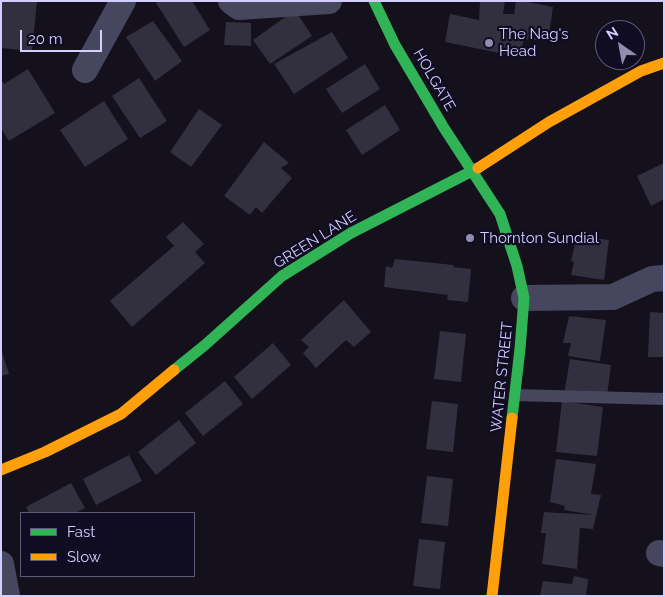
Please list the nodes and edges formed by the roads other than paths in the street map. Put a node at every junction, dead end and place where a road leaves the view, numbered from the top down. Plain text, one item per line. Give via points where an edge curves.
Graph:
1 (123, 1) edge
2 (232, 1) edge
3 (329, 1) edge
4 (374, 1) edge
5 (664, 63) edge
6 (85, 70) dead end
7 (473, 171) junction
8 (664, 278) edge
9 (524, 298) junction
10 (515, 395) junction
11 (664, 399) edge
12 (1, 470) edge
13 (1, 564) edge
14 (7, 596) edge
15 (492, 596) edge

1 - 6 street
2 - 3 street via 239,7
4 - 7 main road, HOLGATE via 395,45
5 - 7 main road, GREEN LANE via 641,71 549,122
7 - 9 main road, WATER STREET via 500,214 518,266
7 - 12 main road, GREEN LANE via 351,233 282,276 121,414
8 - 9 street via 652,279 613,297
9 - 10 main road, WATER STREET
10 - 11 lane
10 - 15 main road, WATER STREET
13 - 14 street

